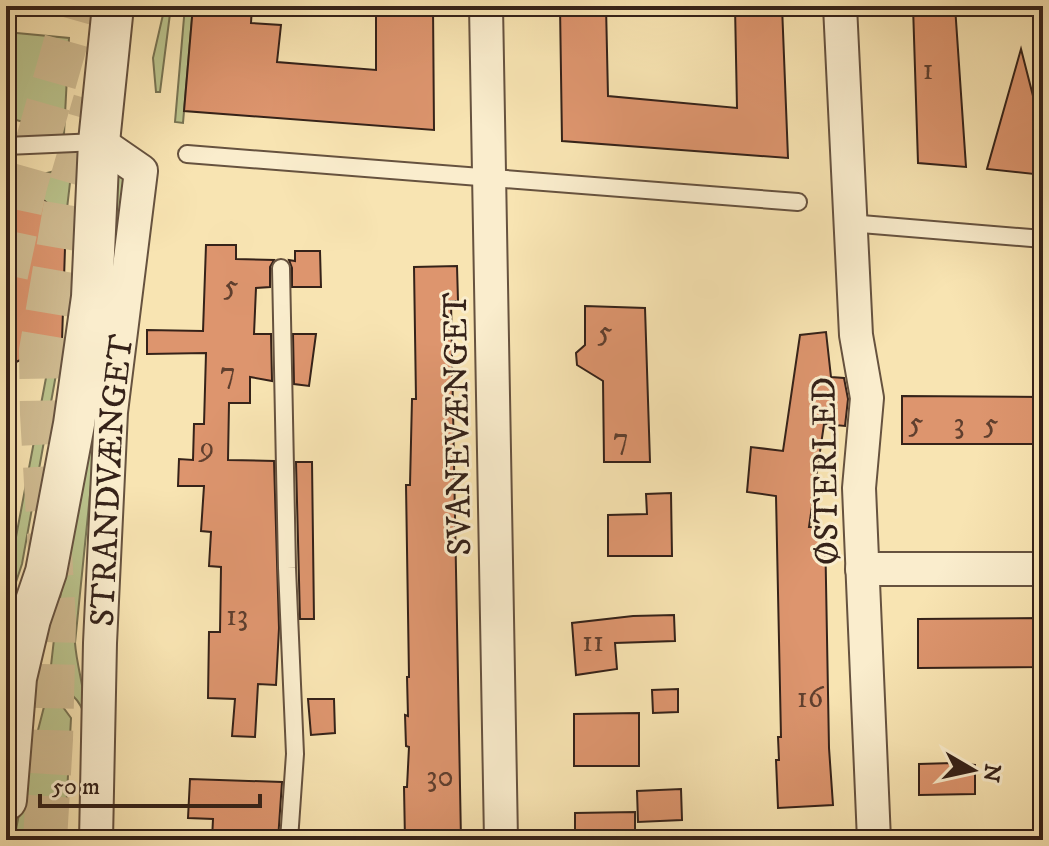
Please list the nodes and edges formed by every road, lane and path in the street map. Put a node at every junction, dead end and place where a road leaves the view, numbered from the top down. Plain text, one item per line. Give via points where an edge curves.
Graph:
1 (113, 6) edge
2 (486, 6) edge
3 (840, 6) edge
4 (99, 142) junction
5 (6, 146) edge
6 (187, 154) dead end
7 (490, 178) junction
8 (798, 202) dead end
9 (849, 223) junction
10 (1043, 239) edge
11 (281, 268) dead end
12 (862, 569) junction
13 (1043, 569) edge
14 (6, 801) edge
15 (96, 840) edge
16 (289, 840) edge
17 (501, 840) edge
18 (874, 840) edge

1 - 4 street, STRANDVÆNGET
2 - 7 street, SVANEVÆNGET
3 - 9 street, ØSTERLED
4 - 5 lane
4 - 14 street, STRANDVÆNGET via 92,297 46,572 40,690
4 - 15 street, STRANDVÆNGET via 141,171 111,412
6 - 7 lane
7 - 8 lane
7 - 17 street, SVANEVÆNGET
9 - 10 lane
9 - 12 street, ØSTERLED via 856,335 867,398 859,488
11 - 16 lane via 295,754
12 - 13 street
12 - 18 street, ØSTERLED

